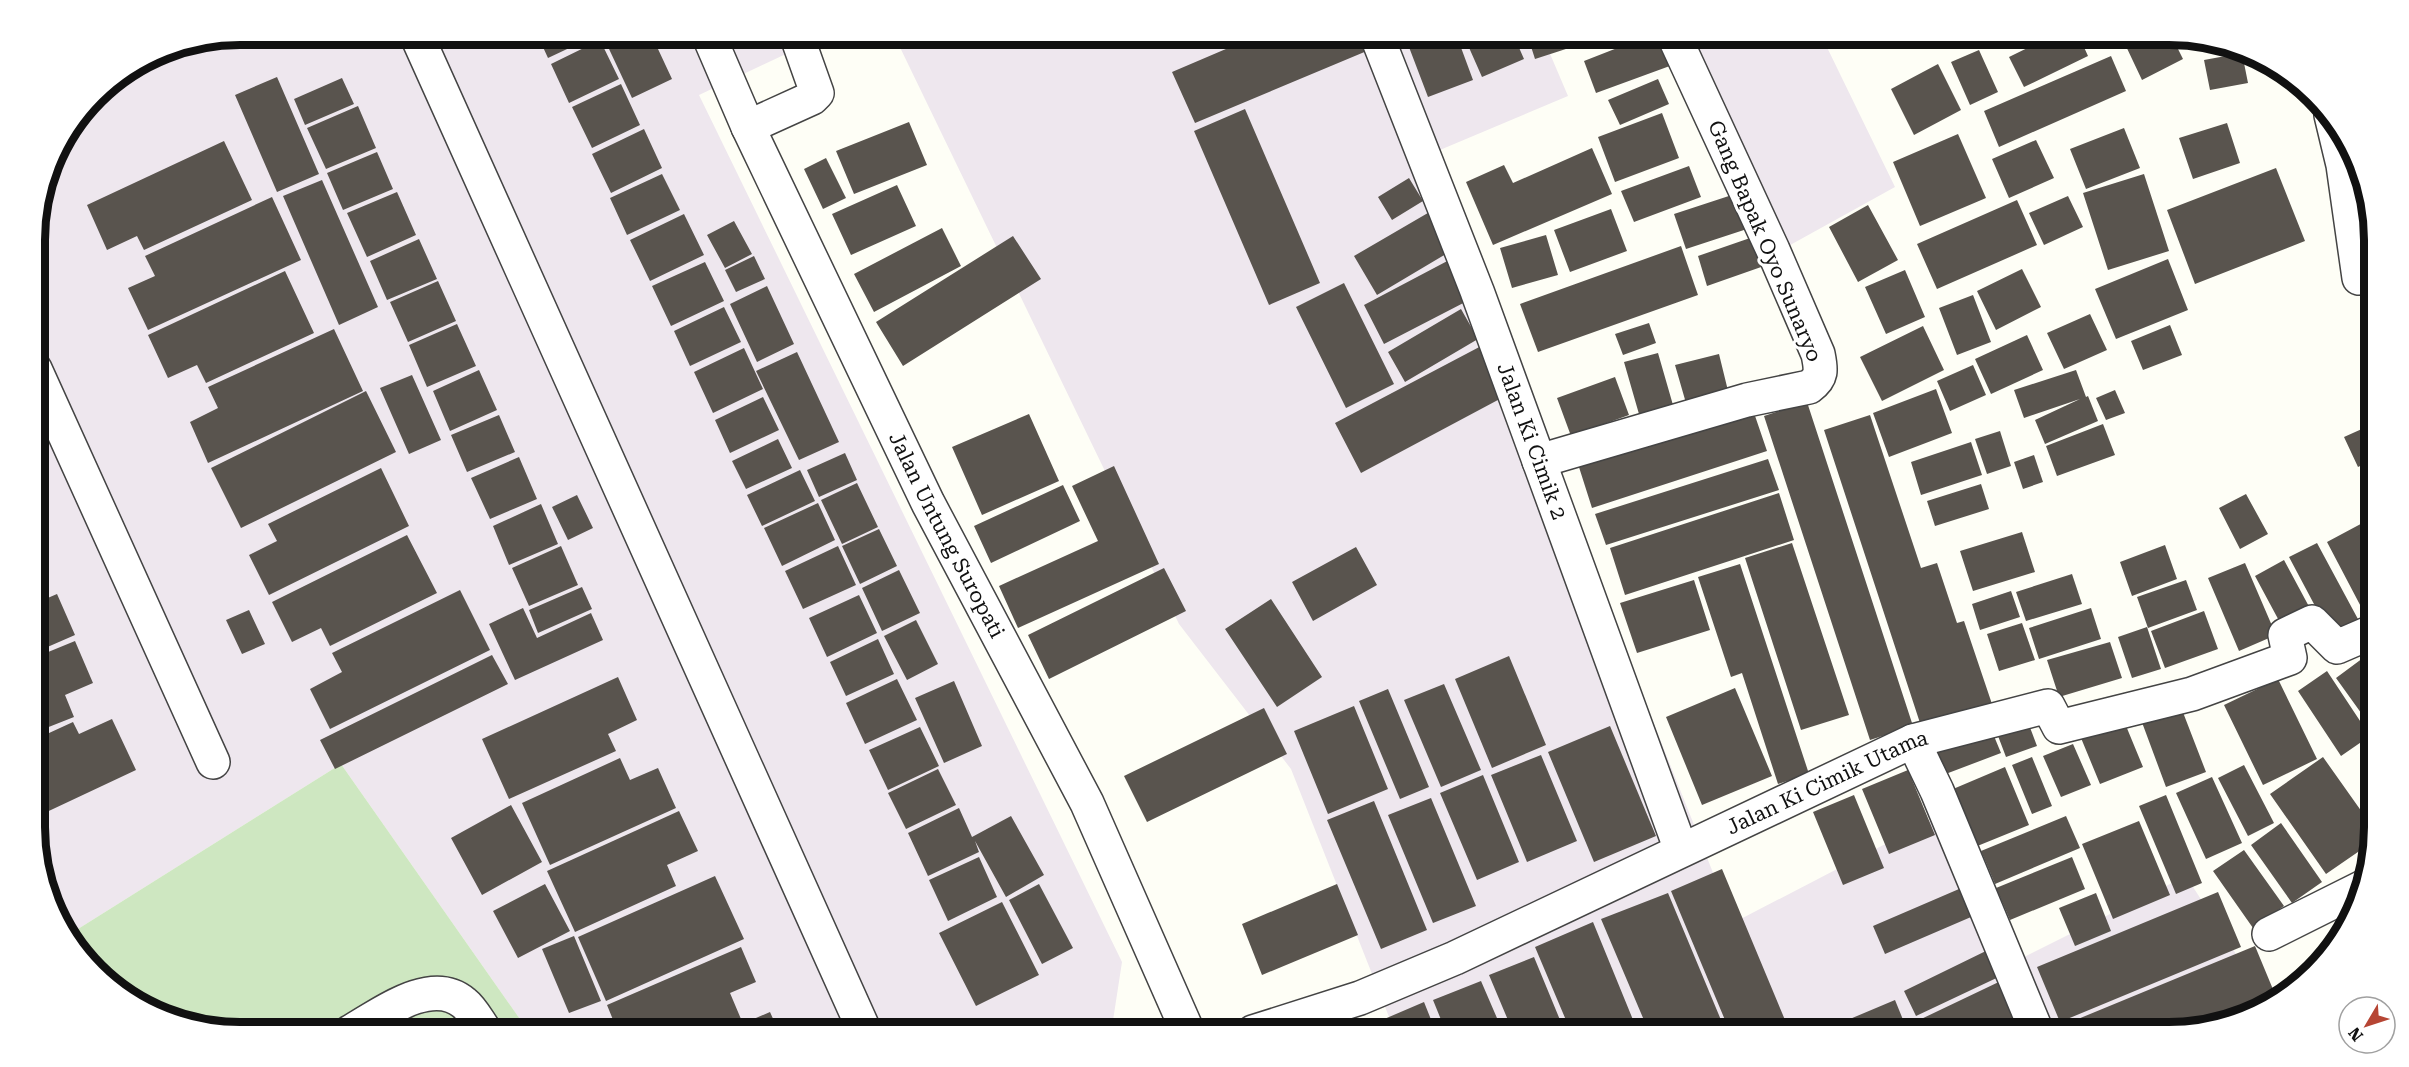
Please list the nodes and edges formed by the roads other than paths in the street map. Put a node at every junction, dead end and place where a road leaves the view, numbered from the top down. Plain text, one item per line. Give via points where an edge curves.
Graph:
1 (421, 45) edge
2 (713, 45) edge
3 (800, 45) edge
4 (1380, 45) edge
5 (1678, 45) edge
6 (748, 127) junction
7 (2338, 142) edge
8 (2359, 278) dead end
9 (45, 391) edge
10 (1539, 461) junction
11 (2364, 635) edge
12 (1913, 741) junction
13 (213, 762) dead end
14 (1681, 850) junction
15 (2353, 892) edge
16 (2269, 934) dead end
17 (368, 1022) edge
18 (478, 1022) edge
19 (861, 1022) edge
20 (1184, 1022) edge
21 (1284, 1022) edge
22 (2033, 1022) edge

1 - 19 street
2 - 6 street, Jalan Untung Suropati
3 - 6 street via 817,93
4 - 10 street, Jalan Ki Cimik 2
5 - 10 street, Gang Bapak Oyo Sunaryo via 1773,250 1822,372 1809,387 1747,400
6 - 20 street, Jalan Untung Suropati via 928,503 1087,803
7 - 8 street
9 - 13 street
10 - 14 street, Jalan Ki Cimik 2
11 - 12 street, Jalan Ki Cimik Utama via 2337,647 2312,622 2285,635 2290,658 2192,694 2059,727 2048,706
12 - 14 street, Jalan Ki Cimik Utama
12 - 22 street
14 - 21 street, Jalan Ki Cimik Utama via 1455,958 1360,998
15 - 16 street
17 - 18 street via 426,992 447,994 464,1003

